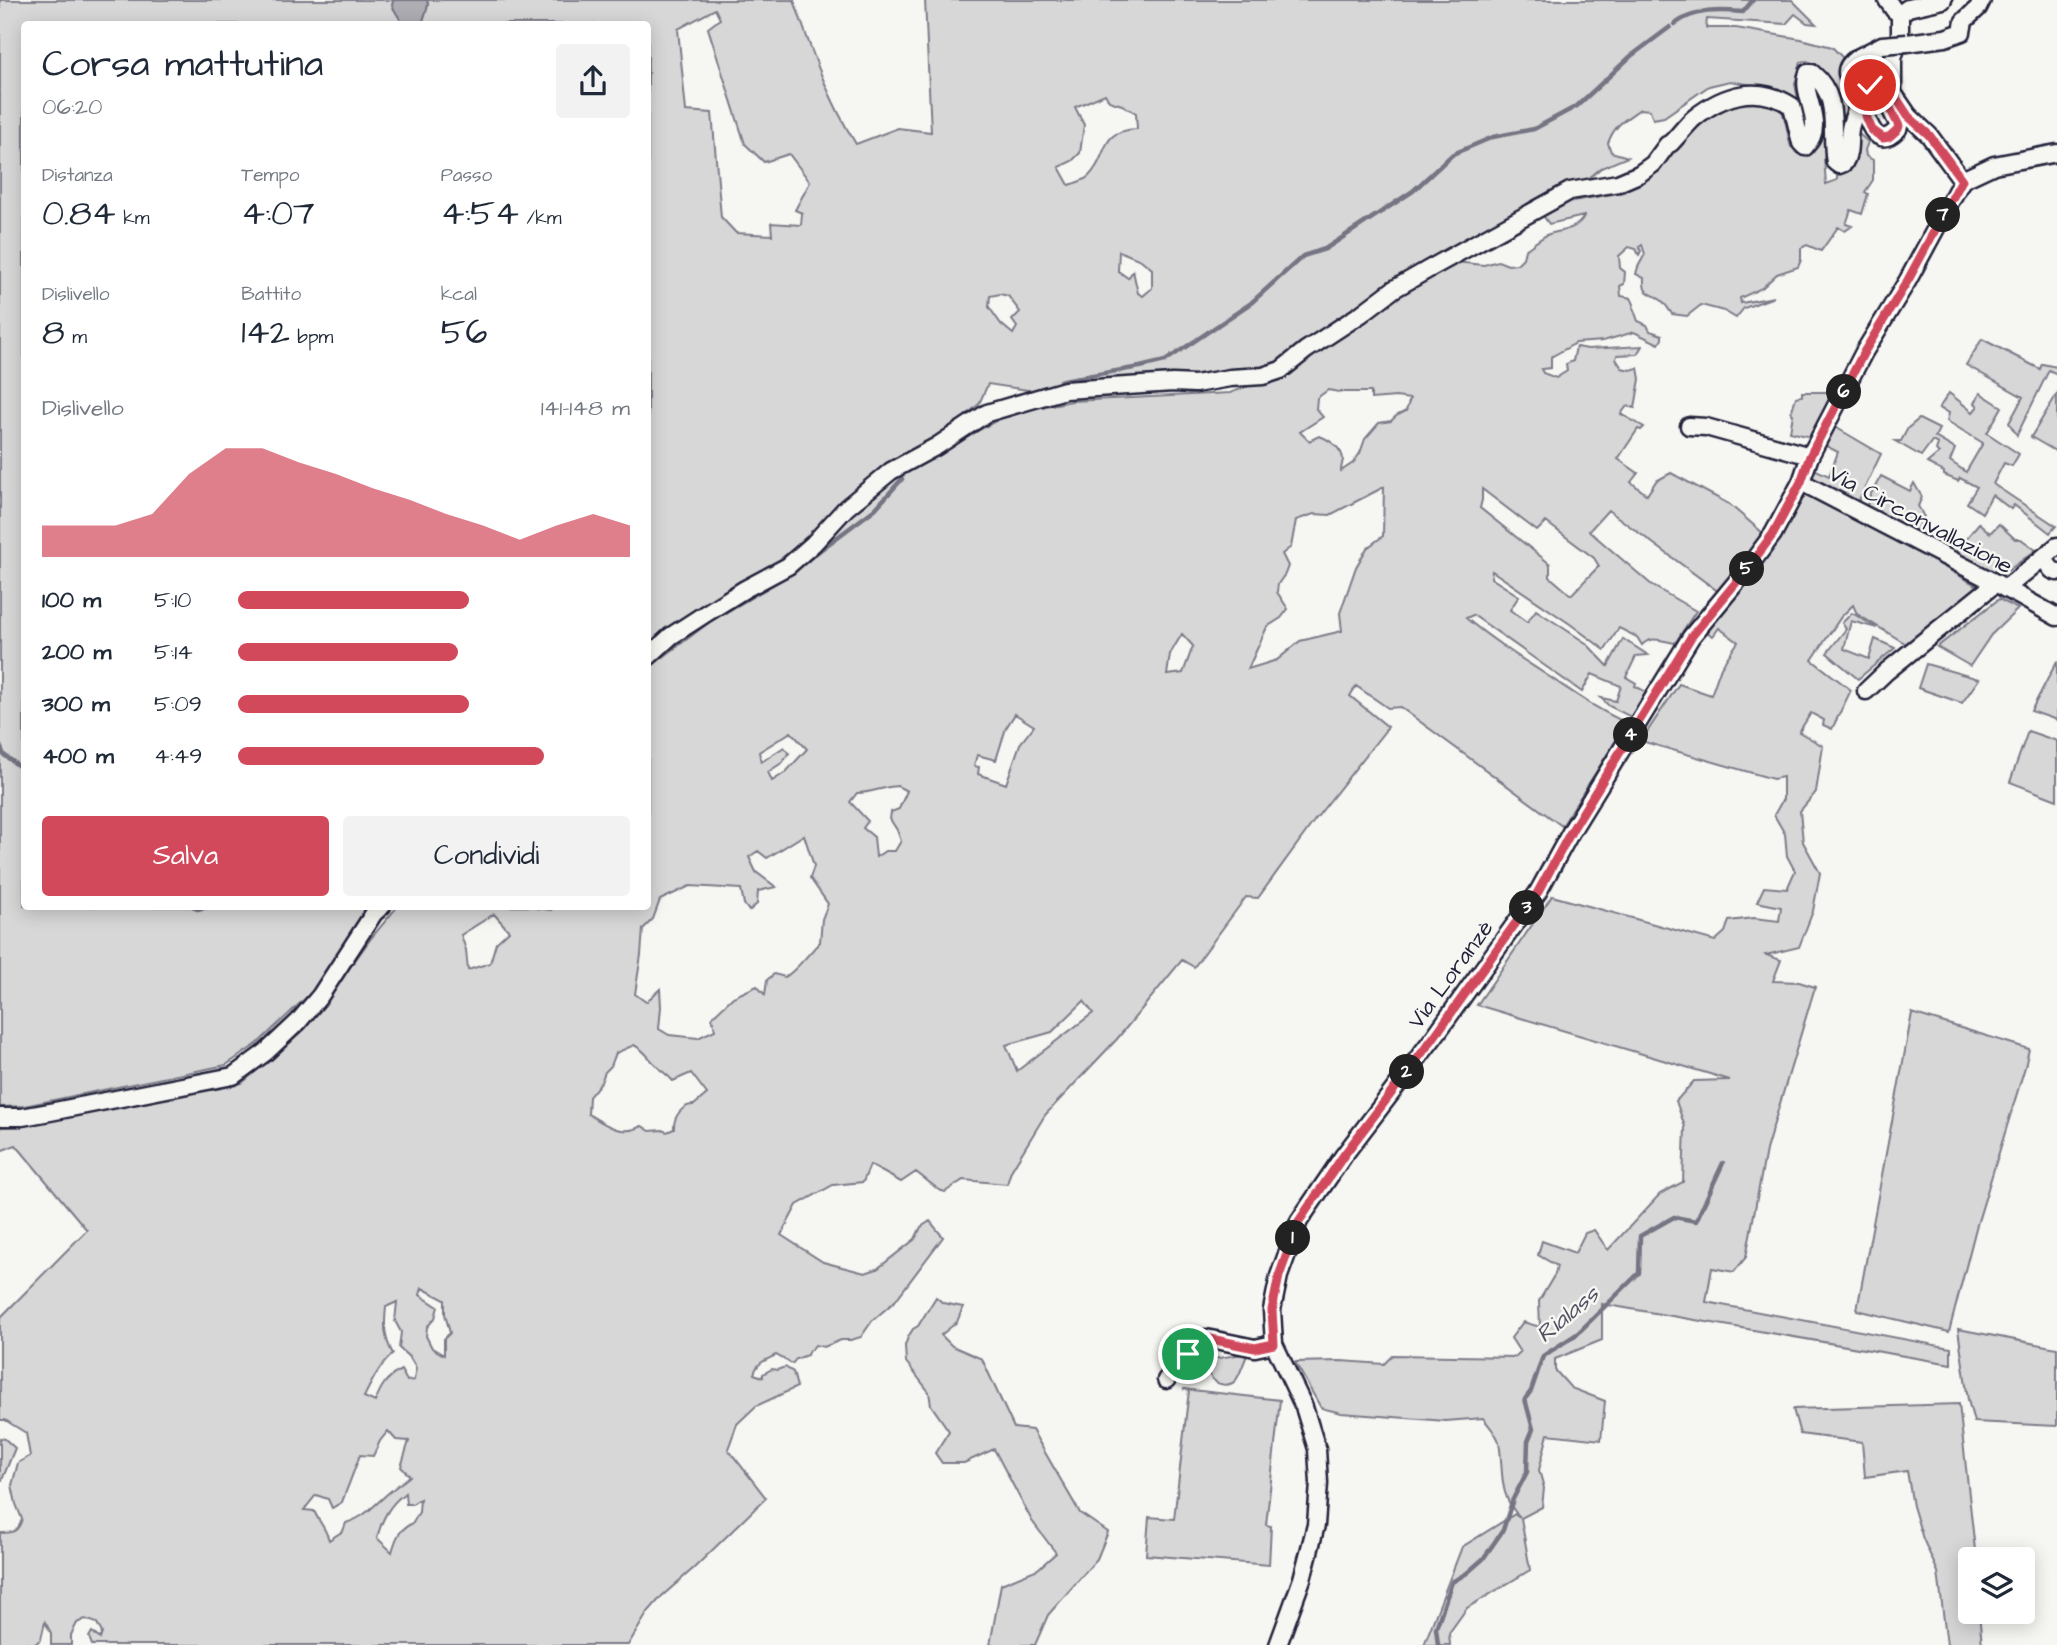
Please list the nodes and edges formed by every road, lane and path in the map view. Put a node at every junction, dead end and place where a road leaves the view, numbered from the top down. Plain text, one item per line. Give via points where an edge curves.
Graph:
1 (1887, 0) edge
2 (1943, 0) edge
3 (1982, 0) edge
4 (1900, 14) junction
5 (1857, 58) junction
6 (1893, 93) junction
7 (2057, 153) edge
8 (1962, 180) junction
9 (1689, 426) dead end
10 (1810, 456) junction
11 (1801, 482) junction
12 (2057, 546) edge
13 (2043, 558) junction
14 (2057, 572) edge
15 (2000, 586) junction
16 (2057, 617) edge
17 (651, 654) edge
18 (1866, 691) dead end
19 (377, 910) edge
20 (0, 1117) edge
21 (1274, 1344) junction
22 (1166, 1380) dead end
23 (1278, 1645) edge

1 - 4 street
2 - 4 street
3 - 5 street, bridge via 1964,21 1962,32 1882,45
4 - 6 street
5 - 6 street via 1873,95 1866,116 1872,130 1883,138 1899,126 1887,102
5 - 17 street via 1846,71 1860,95 1844,163 1835,162 1833,107 1812,74 1806,80 1813,139 1805,147 1792,106 1763,96 1732,95 1694,118 1639,174 1618,183 1570,191 1509,224 1394,289 1281,370 1195,384 1061,391 986,413 891,471 788,566 708,612
6 - 8 street
7 - 8 street via 1994,165
8 - 10 street, Via Loranzè
9 - 10 street
10 - 11 street, Via Loranzè
11 - 15 street, Via Circonvallazione
11 - 21 street, Via Loranzè via 1773,534 1691,637 1538,892 1299,1221 1276,1288
12 - 13 street
13 - 14 street
13 - 15 street
15 - 16 street, Via Circonvallazione
15 - 18 street
19 - 20 street via 298,1022 233,1076 22,1117
21 - 22 street via 1255,1348 1206,1338
21 - 23 street, Via Loranzè via 1304,1407 1317,1449 1319,1483 1313,1537

